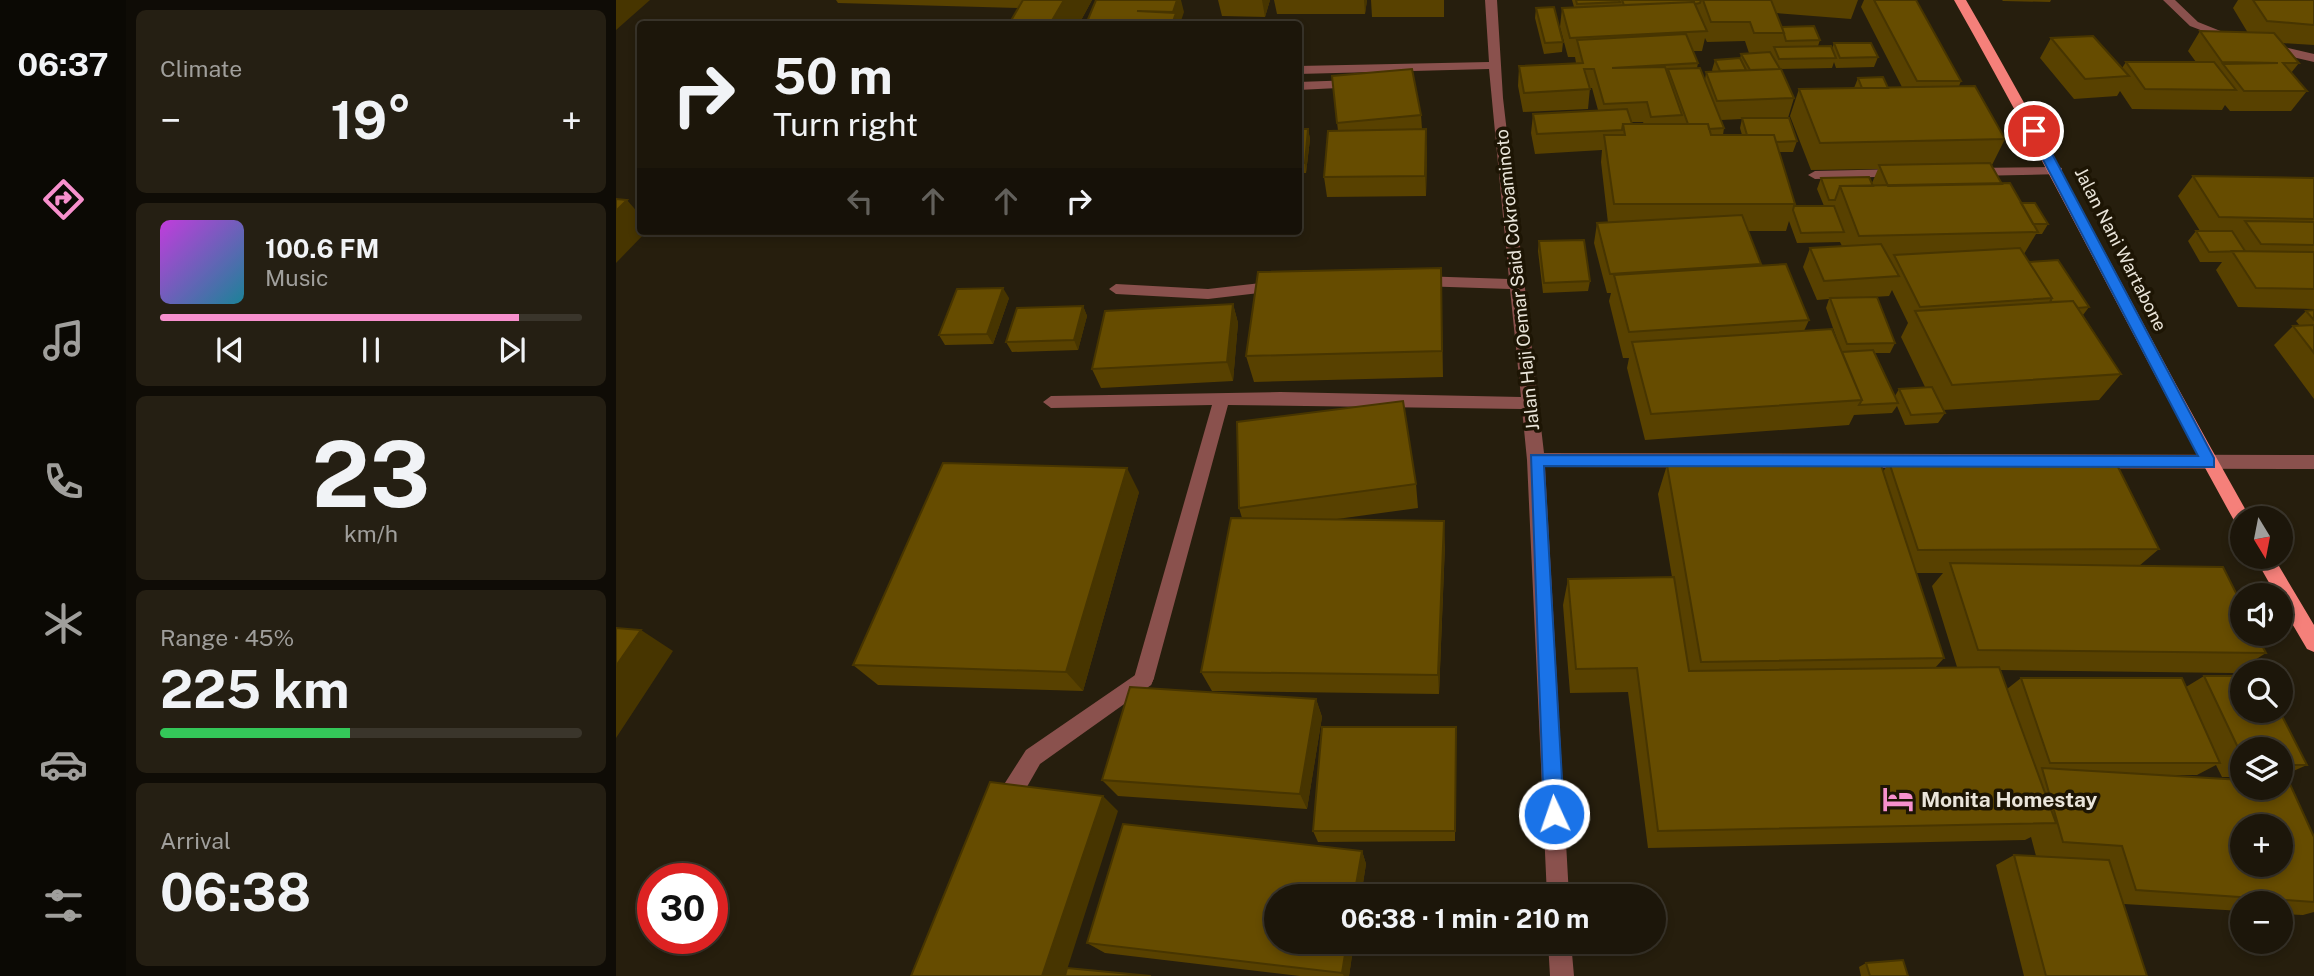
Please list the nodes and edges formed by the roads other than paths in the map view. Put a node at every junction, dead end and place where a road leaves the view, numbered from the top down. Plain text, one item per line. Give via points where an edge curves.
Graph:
1 (1491, 0) edge
2 (1960, 0) edge
3 (2169, 0) edge
4 (2314, 58) edge
5 (1495, 65) junction
6 (1460, 67) junction
7 (1302, 71) edge
8 (1418, 81) dead end
9 (1363, 84) edge
10 (1302, 86) edge
11 (2057, 171) junction
12 (1963, 172) edge
13 (1909, 173) edge
14 (1815, 174) dead end
15 (1400, 280) edge
16 (1297, 284) edge
17 (1517, 284) junction
18 (1116, 289) dead end
19 (1222, 399) junction
20 (1051, 402) dead end
21 (1530, 403) junction
22 (1536, 460) junction
23 (2209, 463) junction
24 (2314, 463) edge
25 (2234, 506) edge
26 (2271, 569) edge
27 (2314, 643) edge
28 (990, 828) edge
29 (1557, 884) edge
30 (1561, 954) edge
31 (1562, 976) edge

1 - 5 street, Jalan Haji Oemar Said Cokroaminoto
2 - 11 main road, Jalan Nani Wartabone
3 - 4 street via 2194,24
5 - 6 street
5 - 17 street, Jalan Haji Oemar Said Cokroaminoto
6 - 7 street
6 - 8 street
9 - 10 street
11 - 12 street
11 - 23 main road, Jalan Nani Wartabone
13 - 14 street
15 - 17 street
16 - 18 street via 1208,294
17 - 21 street, Jalan Haji Oemar Said Cokroaminoto
19 - 20 street
19 - 21 street
19 - 28 street via 1143,678 1033,757
21 - 22 street, Jalan Haji Oemar Said Cokroaminoto
22 - 23 street
22 - 29 street, Jalan Haji Oemar Said Cokroaminoto
23 - 24 street
23 - 25 main road, Jalan Nani Wartabone
26 - 27 main road
30 - 31 street

